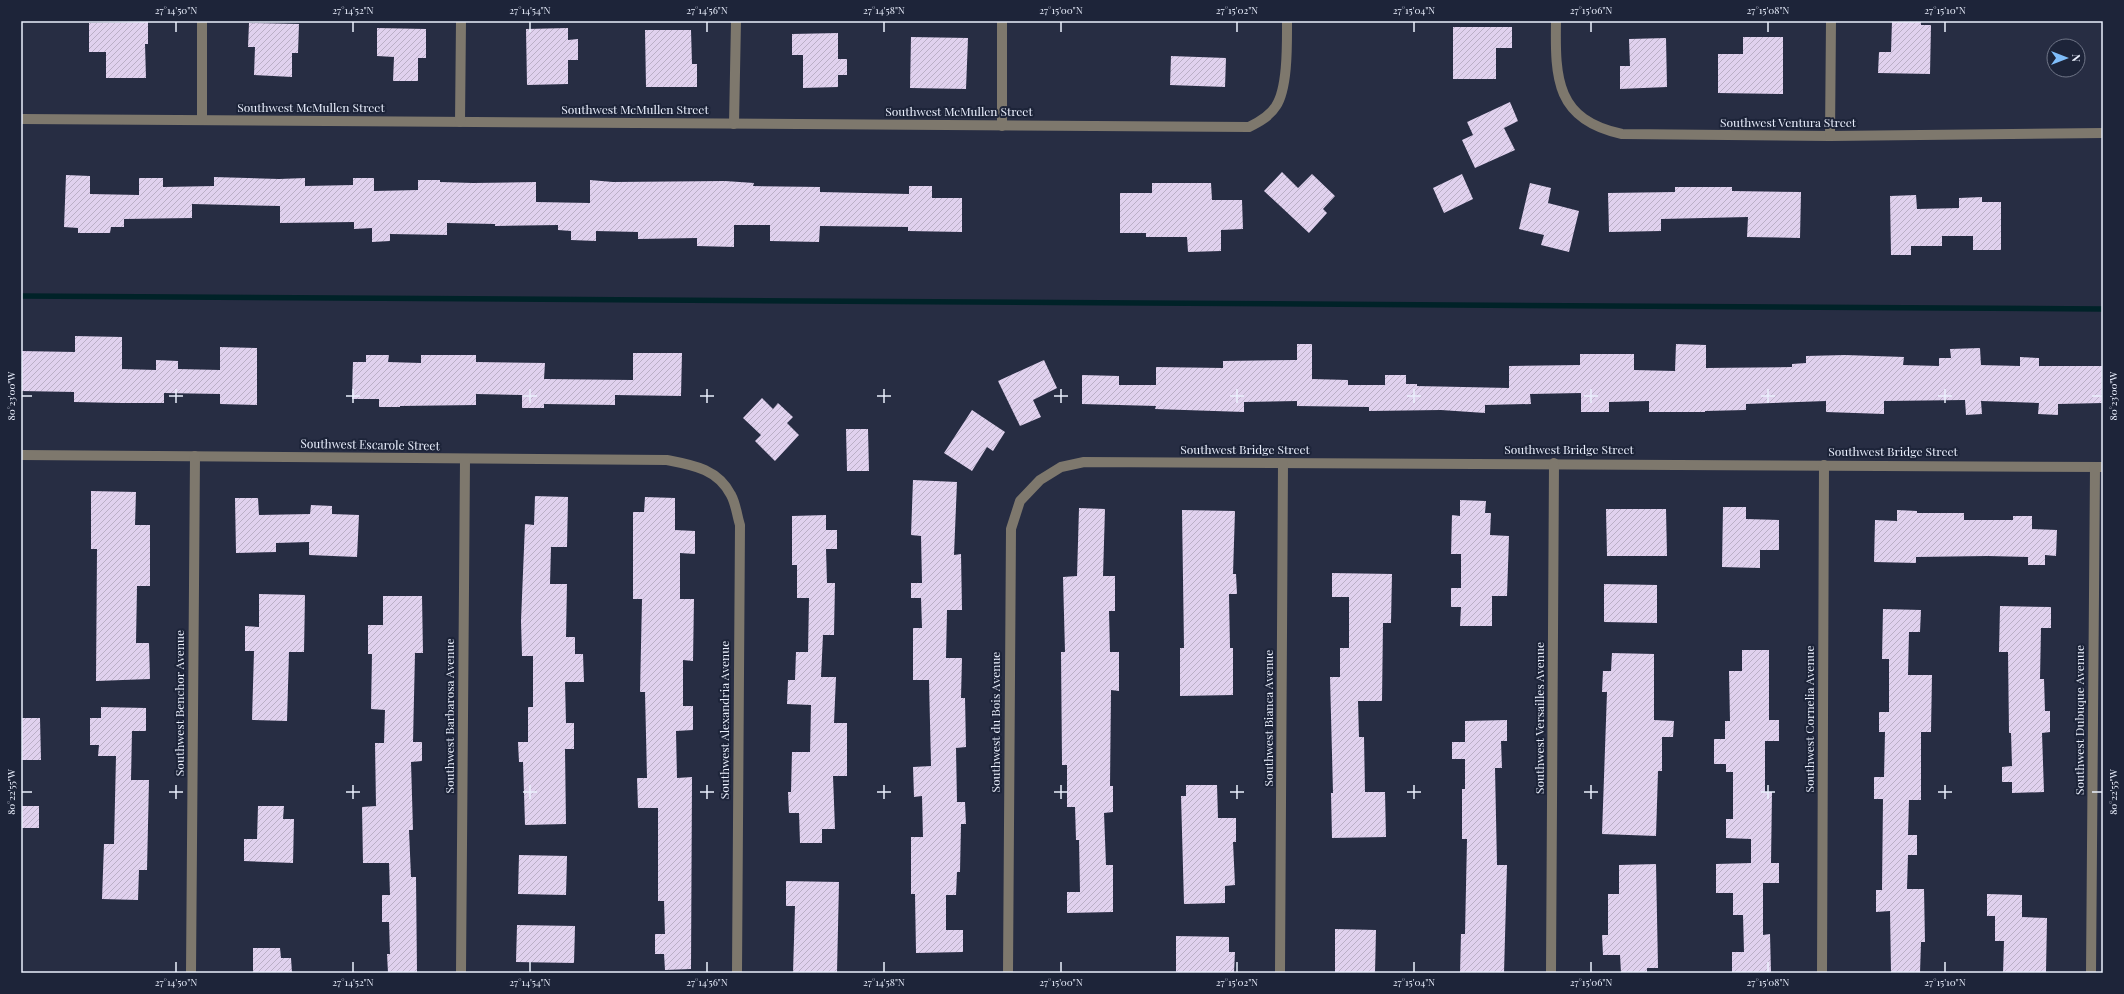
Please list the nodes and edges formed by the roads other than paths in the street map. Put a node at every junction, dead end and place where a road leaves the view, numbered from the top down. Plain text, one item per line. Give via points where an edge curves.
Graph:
1 (202, 21) edge
2 (461, 21) edge
3 (736, 21) edge
4 (1002, 21) edge
5 (1287, 21) edge
6 (1556, 21) edge
7 (1831, 21) edge
8 (21, 119) edge
9 (202, 120) junction
10 (460, 122) junction
11 (734, 124) junction
12 (1002, 126) junction
13 (2103, 132) edge
14 (1830, 136) junction
15 (21, 455) edge
16 (195, 456) junction
17 (465, 460) junction
18 (1283, 463) junction
19 (1554, 463) junction
20 (1824, 465) junction
21 (2099, 467) edge
22 (716, 474) joint
23 (1040, 480) joint
24 (191, 973) edge
25 (461, 973) edge
26 (737, 973) edge
27 (1008, 973) edge
28 (1280, 973) edge
29 (1552, 973) edge
30 (1822, 973) edge
31 (2091, 973) edge

1 - 9 street
2 - 10 street
3 - 11 street
4 - 12 street
5 - 12 street, Southwest McMullen Street via 1286,76 1276,106 1262,121 1249,127
6 - 14 street, Southwest Ventura Street via 1556,56 1560,82 1572,109 1583,120 1602,130 1646,136
7 - 14 street
8 - 9 street, Southwest McMullen Street
9 - 10 street, Southwest McMullen Street
10 - 11 street, Southwest McMullen Street
11 - 12 street, Southwest McMullen Street
13 - 14 street, Southwest Ventura Street
15 - 16 street, Southwest Escarole Street
16 - 17 street, Southwest Escarole Street
16 - 24 street, Southwest Benchor Avenue
17 - 22 street, Southwest Escarole Street via 667,460 698,466
17 - 25 street, Southwest Barbarosa Avenue
18 - 19 street, Southwest Bridge Street
18 - 23 street, Southwest Bridge Street via 1084,462 1060,467
18 - 28 street, Southwest Bianca Avenue
19 - 20 street, Southwest Bridge Street
19 - 29 street, Southwest Versailles Avenue
20 - 21 street, Southwest Bridge Street
20 - 30 street, Southwest Cornelia Avenue
21 - 31 street, Southwest Dubuque Avenue
22 - 26 street, Southwest Alexandria Avenue via 731,495 740,525
23 - 27 street, Southwest du Bois Avenue via 1020,501 1010,529

